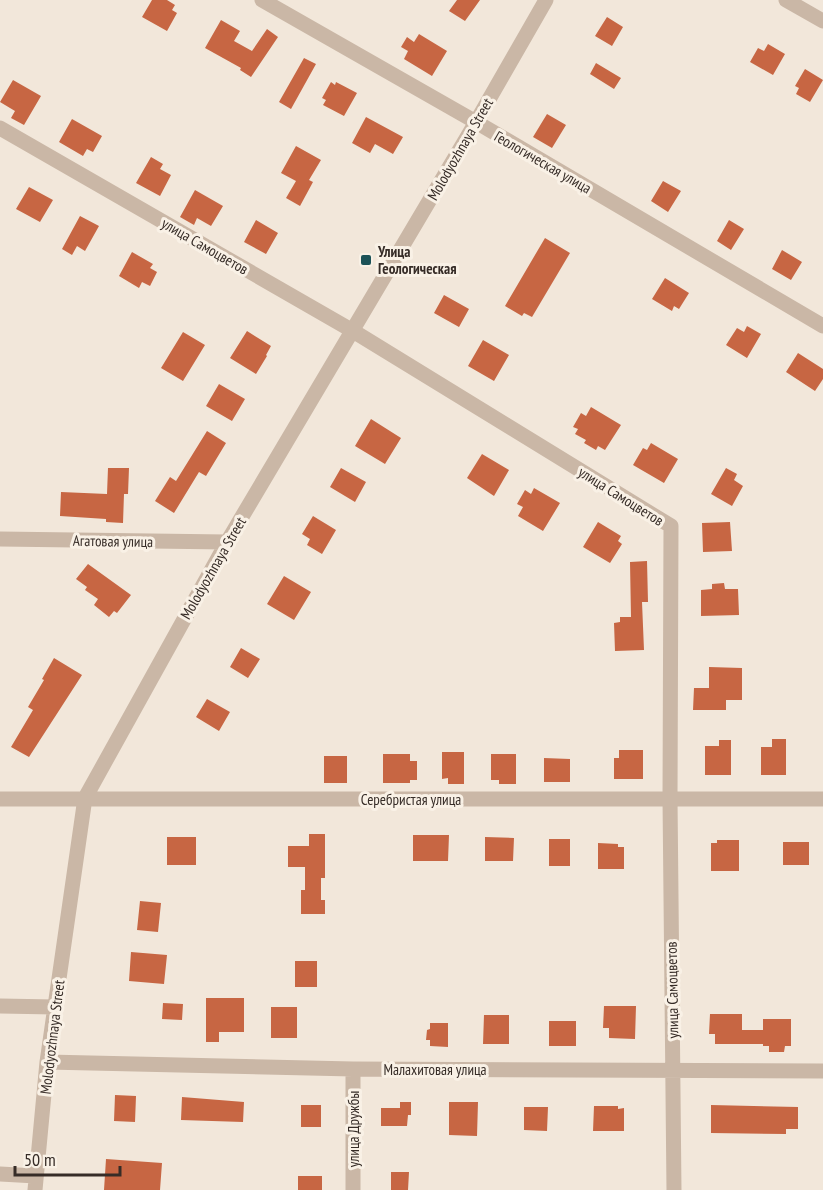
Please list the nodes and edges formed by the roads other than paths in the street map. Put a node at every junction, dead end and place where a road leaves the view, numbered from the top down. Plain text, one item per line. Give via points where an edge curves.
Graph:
1 (262, 0) edge
2 (546, 0) edge
3 (786, 0) edge
4 (823, 21) edge
5 (476, 122) junction
6 (0, 128) edge
7 (823, 326) edge
8 (353, 331) junction
9 (0, 539) edge
10 (227, 542) junction
11 (85, 798) junction
12 (0, 799) edge
13 (823, 799) edge
14 (670, 800) junction
15 (0, 1005) edge
16 (55, 1007) junction
17 (47, 1062) junction
18 (353, 1069) junction
19 (672, 1071) junction
20 (823, 1071) edge
21 (0, 1174) edge
22 (36, 1183) edge
23 (353, 1190) edge
24 (674, 1190) edge

1 - 5 street, Геологическая улица
2 - 5 street, Molodyozhnaya Street
3 - 4 street
5 - 7 street, Геологическая улица
5 - 8 street, Molodyozhnaya Street
6 - 8 street, улица Самоцветов
8 - 10 street, Molodyozhnaya Street
8 - 14 street, улица Самоцветов via 671,526
9 - 10 street, Агатовая улица
10 - 11 street, Molodyozhnaya Street
11 - 12 street, Серебристая улица
11 - 14 street, Серебристая улица
11 - 16 street, Molodyozhnaya Street
13 - 14 street, Серебристая улица
14 - 19 street, улица Самоцветов
15 - 16 street
16 - 17 street, Molodyozhnaya Street
17 - 18 street, Малахитовая улица
17 - 22 street, Molodyozhnaya Street
18 - 19 street, Малахитовая улица
18 - 23 street, улица Дружбы
19 - 20 street, Малахитовая улица
19 - 24 street, улица Самоцветов
21 - 22 street

